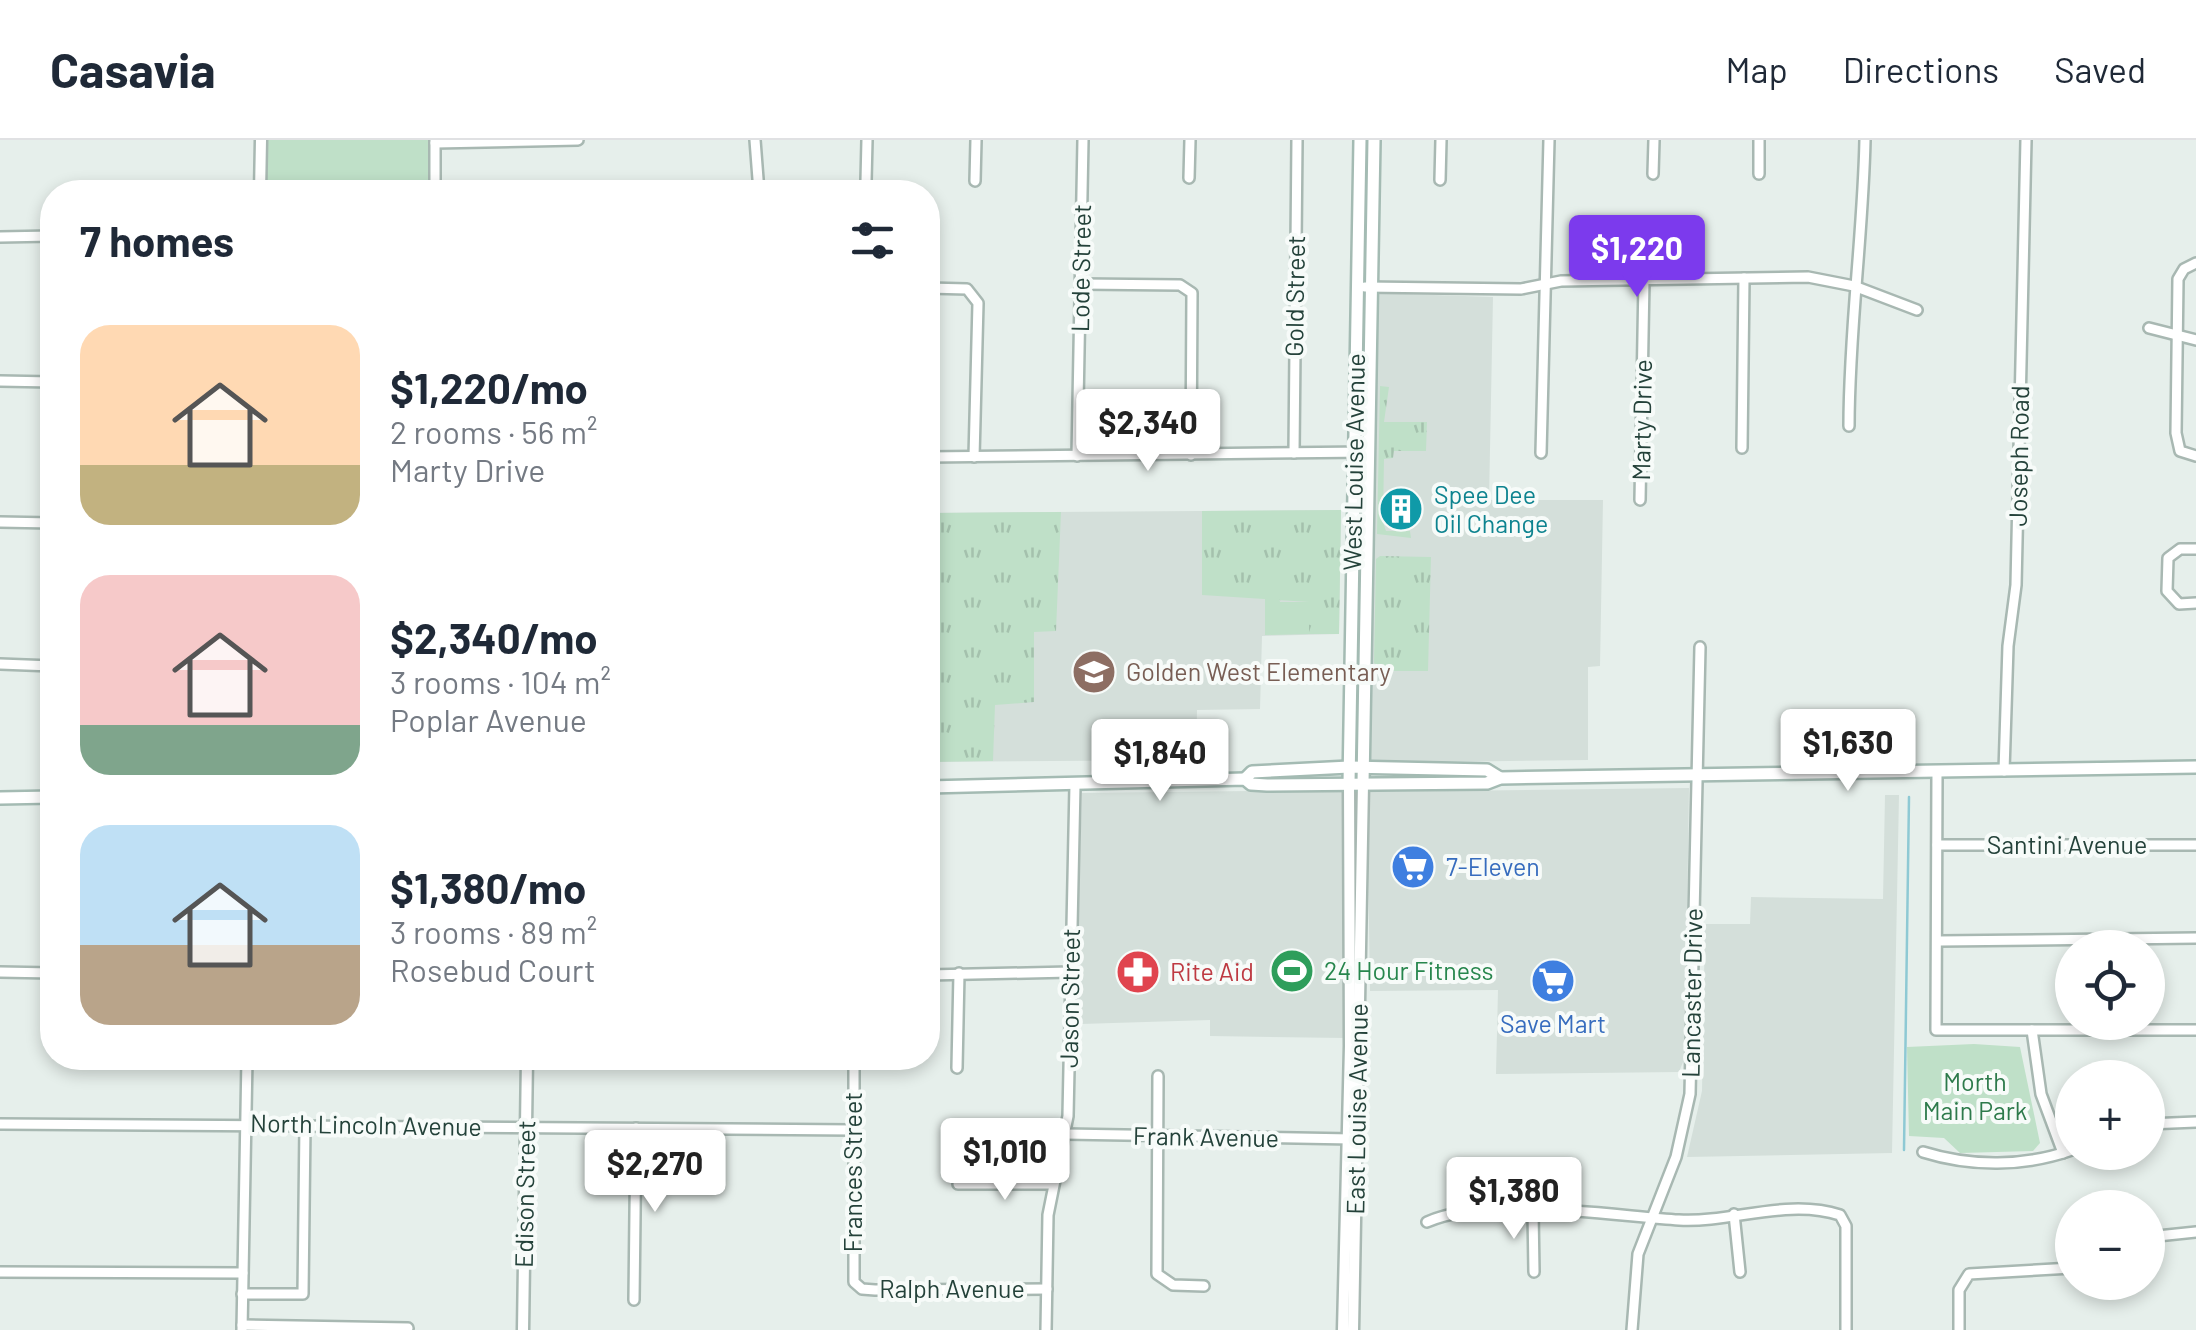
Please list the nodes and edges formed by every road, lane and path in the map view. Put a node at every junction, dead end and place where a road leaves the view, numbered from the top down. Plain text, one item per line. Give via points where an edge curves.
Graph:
1 (261, 140) edge
2 (578, 140) edge
3 (755, 140) edge
4 (867, 140) edge
5 (976, 140) edge
6 (1083, 140) edge
7 (1190, 140) edge
8 (1297, 140) edge
9 (1360, 140) edge
10 (1374, 140) edge
11 (1440, 140) edge
12 (1549, 140) edge
13 (1654, 140) edge
14 (1759, 140) edge
15 (1865, 140) edge
16 (2026, 140) edge
17 (435, 141) edge
18 (1654, 174) dead end
19 (1759, 174) dead end
20 (1189, 178) dead end
21 (260, 180) edge
22 (435, 180) edge
23 (758, 180) edge
24 (866, 180) edge
25 (1440, 180) dead end
26 (975, 181) dead end
27 (40, 236) edge
28 (0, 237) edge
29 (2196, 263) edge
30 (1744, 278) junction
31 (1644, 280) junction
32 (1081, 284) junction
33 (1545, 284) junction
34 (1854, 286) junction
35 (1358, 287) junction
36 (1372, 287) junction
37 (940, 288) edge
38 (1917, 310) dead end
39 (2149, 328) dead end
40 (2178, 332) junction
41 (2196, 340) edge
42 (0, 381) edge
43 (40, 382) edge
44 (1849, 426) dead end
45 (1742, 448) dead end
46 (1362, 452) junction
47 (1294, 453) junction
48 (1541, 453) dead end
49 (1191, 454) junction
50 (1077, 456) junction
51 (2196, 456) edge
52 (940, 458) edge
53 (974, 458) junction
54 (1640, 500) dead end
55 (0, 522) edge
56 (40, 523) edge
57 (2196, 548) edge
58 (2196, 603) edge
59 (1700, 647) dead end
60 (0, 664) edge
61 (40, 666) edge
62 (1349, 767) junction
63 (1364, 767) junction
64 (2196, 767) edge
65 (2004, 771) junction
66 (1937, 772) junction
67 (1695, 777) junction
68 (1500, 778) junction
69 (1245, 779) junction
70 (1349, 784) junction
71 (1363, 784) junction
72 (1074, 785) junction
73 (940, 787) edge
74 (0, 798) edge
75 (40, 798) edge
76 (1937, 845) junction
77 (2196, 845) edge
78 (2196, 938) edge
79 (1939, 941) junction
80 (0, 972) edge
81 (1070, 972) junction
82 (40, 973) edge
83 (959, 973) junction
84 (940, 975) edge
85 (2032, 1030) junction
86 (2196, 1030) edge
87 (957, 1068) dead end
88 (247, 1070) edge
89 (526, 1070) edge
90 (854, 1070) edge
91 (1158, 1076) dead end
92 (2196, 1122) edge
93 (246, 1123) junction
94 (2165, 1123) edge
95 (0, 1124) edge
96 (305, 1125) junction
97 (2055, 1125) edge
98 (526, 1127) junction
99 (636, 1128) junction
100 (853, 1130) junction
101 (1065, 1134) junction
102 (1156, 1138) junction
103 (1353, 1139) junction
104 (1923, 1152) dead end
105 (2055, 1154) edge
106 (958, 1184) dead end
107 (1052, 1184) junction
108 (1533, 1211) junction
109 (1734, 1214) junction
110 (1651, 1216) junction
111 (1427, 1222) dead end
112 (2196, 1232) edge
113 (2165, 1235) edge
114 (2055, 1269) edge
115 (0, 1272) edge
116 (1534, 1272) dead end
117 (1740, 1272) dead end
118 (242, 1273) junction
119 (858, 1286) joint
120 (1204, 1286) dead end
121 (1047, 1288) junction
122 (242, 1294) junction
123 (634, 1300) dead end
124 (242, 1328) edge
125 (408, 1328) dead end
126 (523, 1330) edge
127 (1046, 1330) edge
128 (1342, 1330) edge
129 (1353, 1330) edge
130 (1632, 1330) edge
131 (1846, 1330) edge
132 (1959, 1330) edge

1 - 21 street
2 - 17 street
3 - 23 street
4 - 24 street
5 - 26 street
6 - 32 street, Lode Street
7 - 20 street
8 - 47 street, Gold Street
9 - 35 main road, West Louise Avenue
10 - 36 main road, West Louise Avenue
11 - 25 street
12 - 33 street
13 - 18 street
14 - 19 street
15 - 34 street
16 - 65 street, Joseph Road via 2016,585
17 - 22 street
27 - 28 street
29 - 40 street via 2178,279
30 - 31 street
30 - 34 street via 1808,277
30 - 45 street
31 - 33 street
31 - 54 street, Marty Drive
32 - 49 street via 1180,285 1192,293
32 - 50 street, Lode Street
33 - 36 street
33 - 48 street
34 - 38 street
34 - 44 street
35 - 36 street
35 - 46 main road, West Louise Avenue
36 - 46 main road, West Louise Avenue
37 - 53 street via 967,289 978,303
39 - 40 street
40 - 41 street
40 - 51 street via 2176,441 2184,454
42 - 43 street
46 - 47 street
46 - 62 main road, West Louise Avenue
46 - 63 main road, West Louise Avenue
47 - 49 street
49 - 50 street
50 - 53 street
52 - 53 street
55 - 56 street
57 - 58 street via 2173,552 2167,578 2171,599
59 - 67 street, Lancaster Drive
60 - 61 street
62 - 63 main road
62 - 69 main road via 1267,770
62 - 70 main road, West Louise Avenue
63 - 68 main road via 1487,770
63 - 71 main road, East Louise Avenue
64 - 65 main road
65 - 66 main road
66 - 67 main road
66 - 76 street
67 - 68 main road
67 - 110 street, Lancaster Drive via 1690,1094 1676,1157
68 - 71 main road
69 - 70 main road
69 - 72 main road
70 - 71 main road
70 - 103 street, East Louise Avenue
71 - 103 street, East Louise Avenue
72 - 73 main road
72 - 81 street, Jason Street
74 - 75 main road
76 - 77 street, Santini Avenue
76 - 79 street
78 - 79 street
79 - 85 street via 1936,1030
80 - 82 street
81 - 83 street
81 - 101 street, Jason Street
83 - 84 street
83 - 87 street
85 - 86 street
85 - 97 street via 2040,1094
88 - 93 street
89 - 98 street, Edison Street
90 - 100 street, Frances Street
91 - 102 street
92 - 94 street
93 - 95 street, North Lincoln Avenue
93 - 96 street, North Lincoln Avenue
93 - 118 street
96 - 98 street, North Lincoln Avenue
96 - 122 street via 302,1294
98 - 99 street, North Lincoln Avenue
98 - 126 street, Edison Street
99 - 100 street, North Lincoln Avenue
99 - 123 street
100 - 119 street, Frances Street
101 - 102 street, Frank Avenue
101 - 107 street, Jason Street
102 - 103 street, Frank Avenue
102 - 120 street via 1157,1274 1173,1284
103 - 128 street, East Louise Avenue
103 - 129 street, East Louise Avenue
104 - 105 street via 1974,1163
106 - 107 street
107 - 121 street, Jason Street
108 - 110 street
108 - 111 street via 1452,1213
108 - 116 street
109 - 110 street via 1694,1220
109 - 117 street
109 - 131 street via 1829,1211 1843,1218
110 - 130 street, Lancaster Drive via 1634,1272
112 - 113 street
114 - 132 street via 1969,1274 1960,1290
115 - 118 street
118 - 122 street
119 - 121 street, Ralph Avenue
121 - 127 street, Jason Street
122 - 124 street
124 - 125 street

